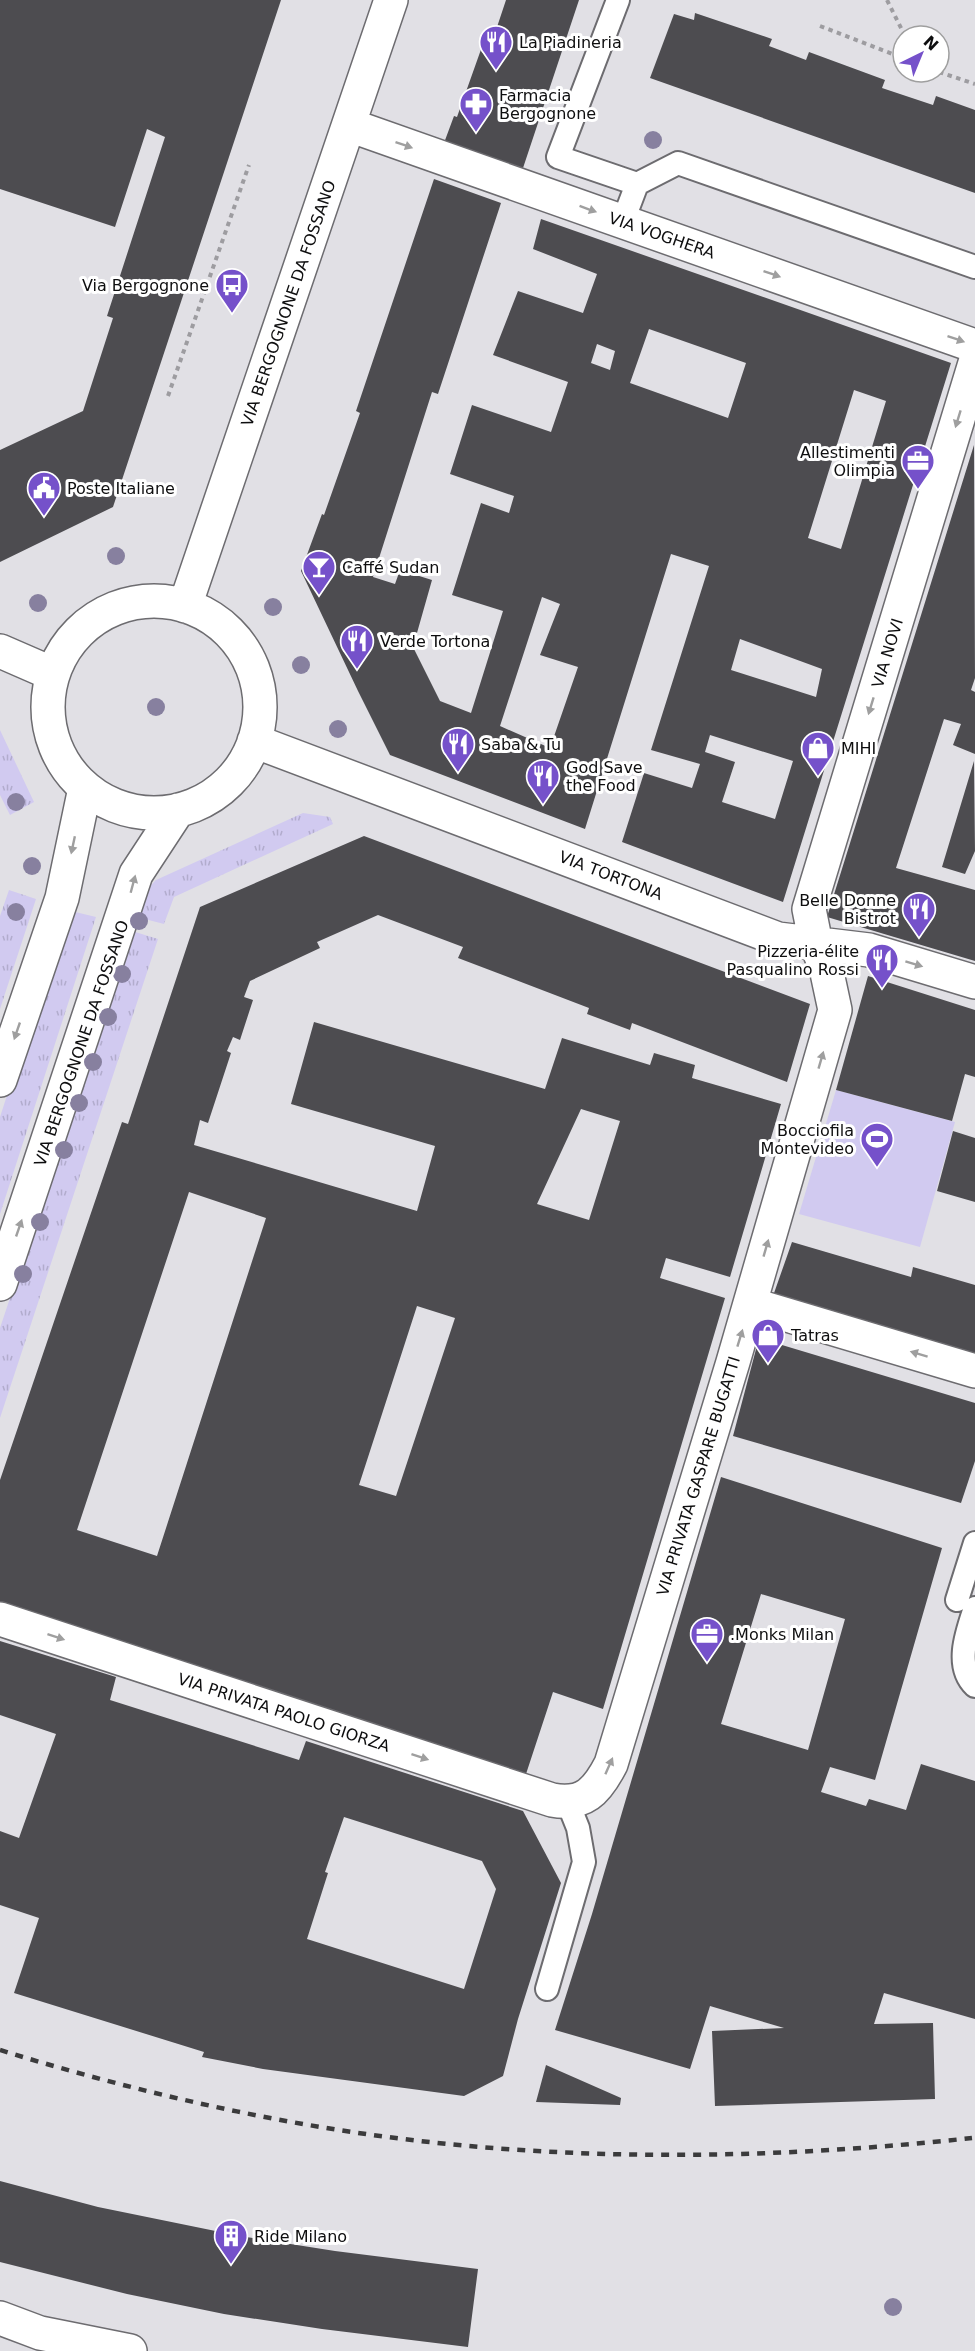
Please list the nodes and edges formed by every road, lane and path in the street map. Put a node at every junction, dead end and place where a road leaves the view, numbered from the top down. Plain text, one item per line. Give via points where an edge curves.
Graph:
1 (391, 0) edge
2 (618, 0) edge
3 (887, 0) edge
4 (898, 24) edge
5 (820, 26) dead end
6 (891, 53) edge
7 (951, 76) edge
8 (975, 84) edge
9 (349, 125) junction
10 (558, 157) junction
11 (249, 165) dead end
12 (636, 184) junction
13 (544, 194) junction
14 (623, 221) junction
15 (975, 267) edge
16 (975, 346) edge
17 (975, 363) edge
18 (168, 396) dead end
19 (185, 606) junction
20 (0, 651) edge
21 (53, 674) junction
22 (254, 741) junction
23 (85, 788) junction
24 (178, 810) junction
25 (816, 944) junction
26 (975, 982) edge
27 (0, 1080) edge
28 (0, 1284) edge
29 (750, 1304) junction
30 (975, 1371) edge
31 (975, 1543) edge
32 (966, 1604) edge
33 (0, 1619) edge
34 (975, 1686) edge
35 (568, 1803) junction
36 (547, 1989) dead end
37 (0, 2318) edge
38 (130, 2351) edge

1 - 9 street, VIA BERGOGNONE DA FOSSANO
2 - 10 lane
3 - 4 path
5 - 6 path
7 - 8 path
9 -> 13 street, VIA VOGHERA
9 - 19 street, VIA BERGOGNONE DA FOSSANO
10 - 12 lane
10 - 13 lane
11 - 18 path
12 - 14 lane
12 - 15 lane via 678,163
13 -> 14 street, VIA VOGHERA
14 -> 16 street, VIA VOGHERA
17 -> 25 street, VIA NOVI via 809,909
19 - 21 street via 144,602 112,610 72,640
19 - 22 street via 229,633 251,665 260,703
20 - 21 street
21 - 23 street via 48,708 51,730 64,762
22 - 24 street via 244,763 220,790
22 - 25 street, VIA TORTONA via 778,939
23 - 24 street via 129,810
23 -> 27 street via 62,898
28 -> 24 street, VIA BERGOGNONE DA FOSSANO via 136,874
25 -> 26 street, VIA TORTONA via 869,950
29 -> 25 street, VIA PRIVATA GASPARE BUGATTI via 836,1010
30 -> 29 street
35 -> 29 street, VIA PRIVATA GASPARE BUGATTI via 585,1797 600,1784 611,1764
31 - 32 lane
32 - 34 lane via 964,1656 967,1678
33 -> 35 street, VIA PRIVATA PAOLO GIORZA
35 - 36 lane via 578,1828 584,1862
37 - 38 street via 40,2333

